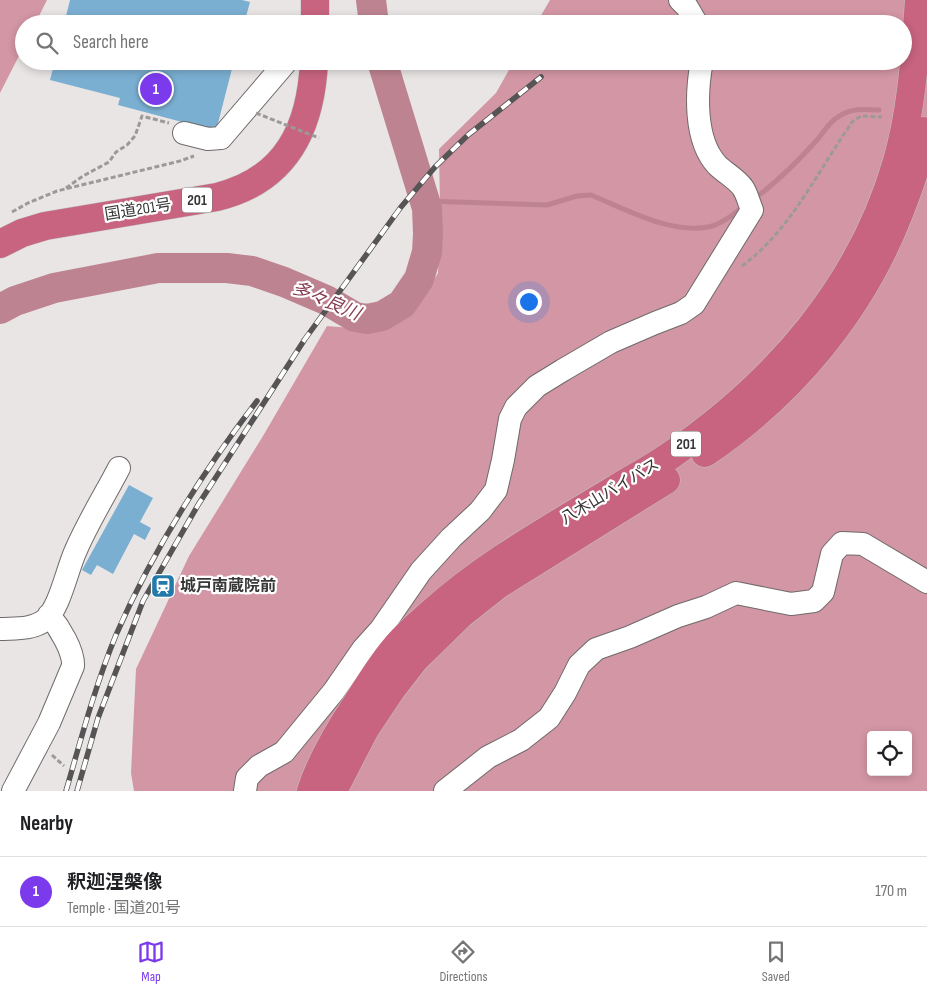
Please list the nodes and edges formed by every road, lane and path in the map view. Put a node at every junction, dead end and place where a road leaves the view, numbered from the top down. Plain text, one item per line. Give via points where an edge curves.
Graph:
1 (315, 0) edge
2 (680, 0) edge
3 (920, 0) edge
4 (315, 15) edge
5 (692, 15) edge
6 (280, 70) edge
7 (313, 70) edge
8 (700, 70) edge
9 (927, 110) edge
10 (256, 113) dead end
11 (882, 117) dead end
12 (178, 126) joint
13 (319, 138) dead end
14 (216, 139) junction
15 (64, 189) junction
16 (7, 216) dead end
17 (0, 244) edge
18 (736, 270) dead end
19 (119, 468) dead end
20 (927, 582) edge
21 (49, 615) junction
22 (0, 629) edge
23 (13, 791) edge
24 (245, 791) edge
25 (311, 791) edge
26 (334, 791) edge
27 (445, 791) edge

1 - 4 highway
2 - 5 street
3 - 25 highway, 八木山バイパス / 201 via 907,119 897,162 862,247 839,290 817,320 749,395 703,432 668,457 492,564 403,638 344,722
6 - 14 street via 227,133
7 - 17 highway, 国道201号 / 201 via 308,105 289,150 278,165 251,186 217,197 46,226
8 - 24 street via 698,115 705,144 716,164 742,187 752,210 694,304 681,314 612,342 563,370 537,386 516,407 510,418 496,490 480,511 421,571 381,629 284,752 247,778
9 - 26 highway, 八木山バイパス / 201 via 914,172 889,239 854,303 810,361 765,406 718,444 499,584 461,614 415,659 391,690 365,729
10 - 13 path, bridge
11 - 18 path via 862,116 853,120 791,215 756,255
12 - 14 street via 208,140
12 - 15 path via 142,116 135,136 109,162
14 - 15 path via 206,149 180,161
15 - 16 path via 28,203
19 - 21 street via 76,550
20 - 27 street via 863,544 842,543 832,554 823,592 814,601 791,604 736,593 596,649 579,665 549,718 521,740 488,757
21 - 22 street via 37,625
21 - 23 street via 73,658 72,666 50,723

